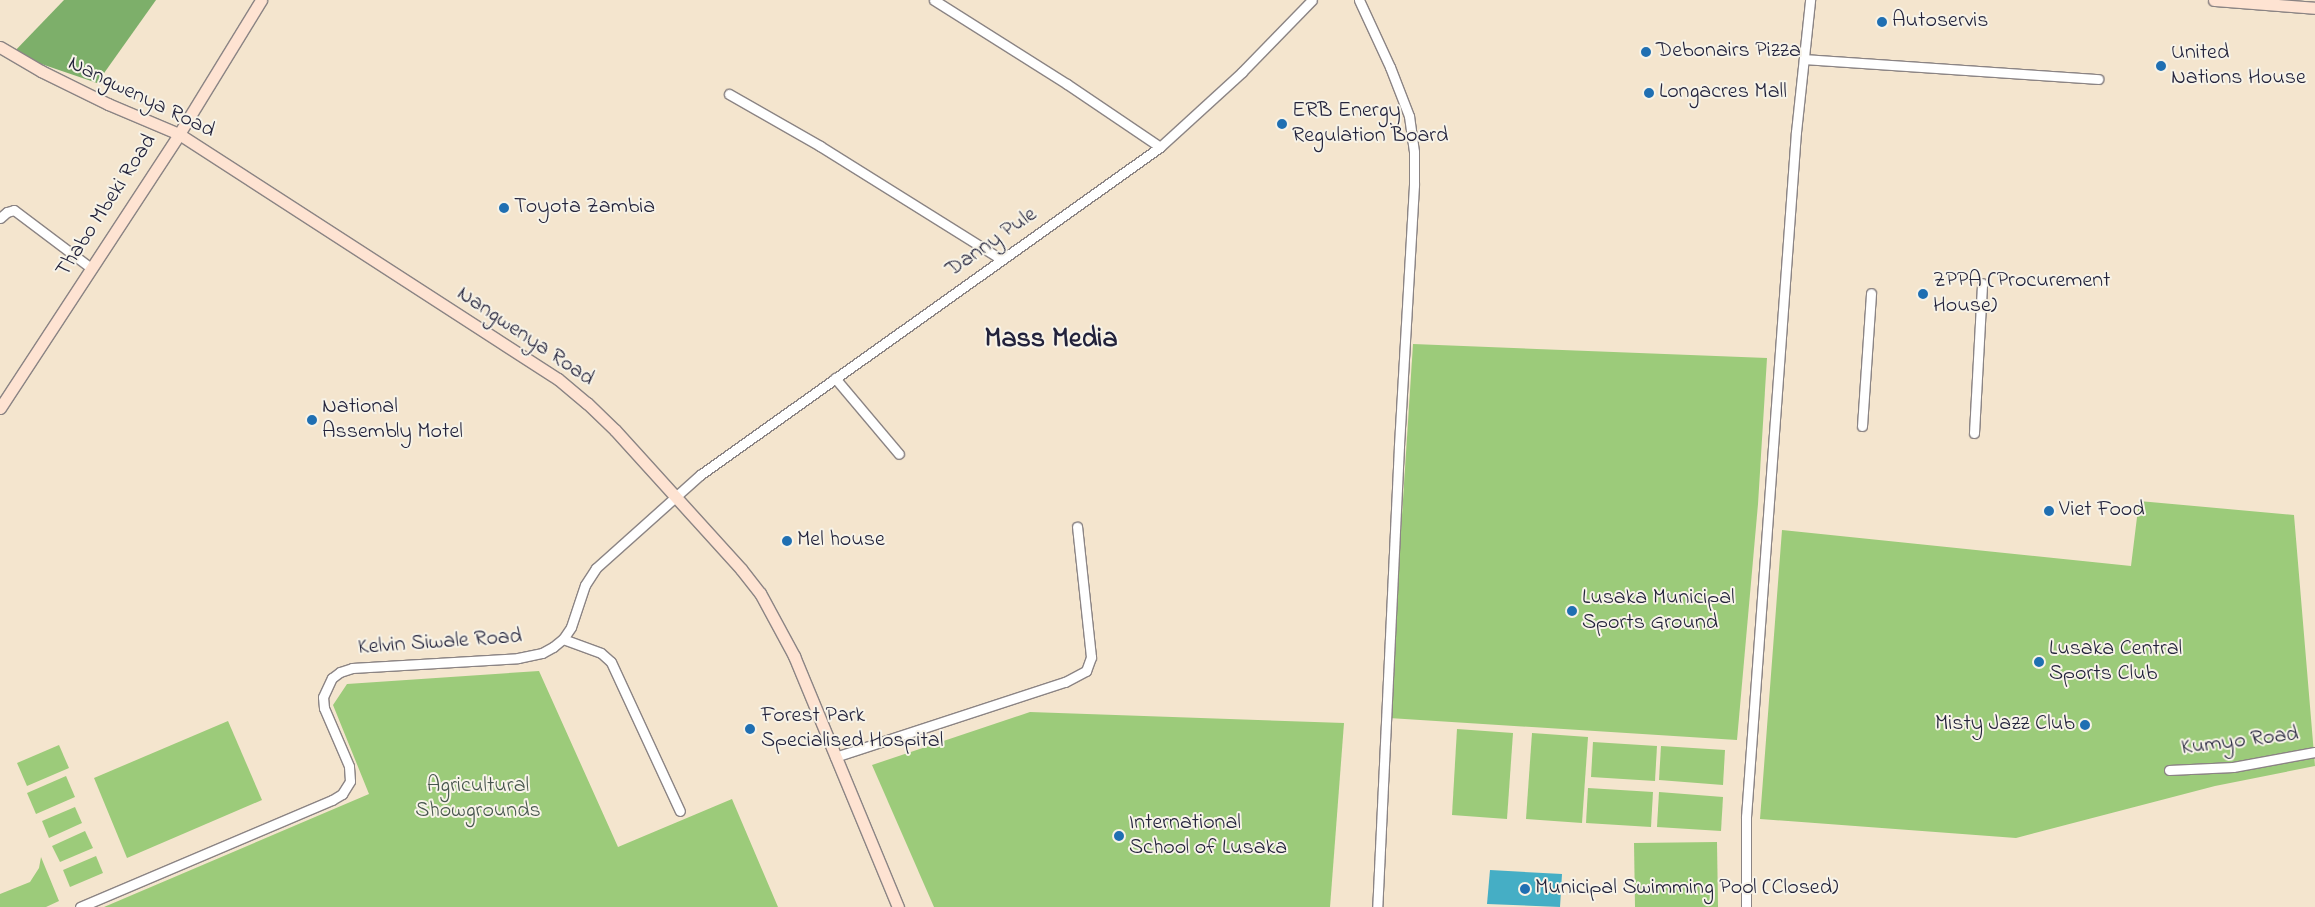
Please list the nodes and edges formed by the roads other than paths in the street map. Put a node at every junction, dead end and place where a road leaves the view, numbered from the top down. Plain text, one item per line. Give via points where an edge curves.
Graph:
1 (261, 0) edge
2 (934, 0) edge
3 (1312, 0) edge
4 (1360, 0) edge
5 (1810, 0) edge
6 (2214, 0) edge
7 (2315, 8) edge
8 (0, 47) edge
9 (1804, 59) junction
10 (2098, 79) dead end
11 (728, 94) dead end
12 (179, 134) junction
13 (1160, 147) junction
14 (0, 218) edge
15 (1001, 259) junction
16 (91, 268) junction
17 (1982, 283) dead end
18 (1871, 293) dead end
19 (835, 378) junction
20 (0, 408) edge
21 (1862, 426) dead end
22 (1974, 433) dead end
23 (899, 454) dead end
24 (675, 496) junction
25 (1077, 527) dead end
26 (563, 639) junction
27 (2315, 752) edge
28 (835, 757) junction
29 (2169, 770) dead end
30 (680, 811) dead end
31 (80, 907) edge
32 (898, 907) edge
33 (1377, 907) edge
34 (1746, 907) edge

1 - 12 main road, Thabo Mbeki Road
2 - 13 street
3 - 13 street, Danny Pule via 1242,72
4 - 33 street via 1409,116 1414,152
5 - 9 street
6 - 7 main road
8 - 12 main road, Nangwenya Road via 100,100
9 - 10 street
9 - 34 street via 1746,817
11 - 15 street via 820,146
12 - 16 main road, Thabo Mbeki Road
12 - 24 main road, Nangwenya Road via 558,380 614,430
13 - 15 street, Danny Pule
14 - 16 street via 14,210
15 - 19 street, Danny Pule
16 - 20 main road, Thabo Mbeki Road
17 - 22 street
18 - 21 street
19 - 23 street
19 - 24 street, Danny Pule
24 - 26 street, Kelvin Siwale Road via 596,568 585,585 571,627
24 - 28 main road, Nangwenya Road via 760,594 785,637
25 - 28 street via 1091,657 1086,671 1065,682
26 - 30 street via 601,654 611,662
26 - 31 street, Kelvin Siwale Road via 542,653 518,658 352,668 340,672 332,678 323,697 324,708 349,766 350,782 342,794
27 - 29 street, Kumyo Road via 2233,767
28 - 32 main road, Nangwenya Road

